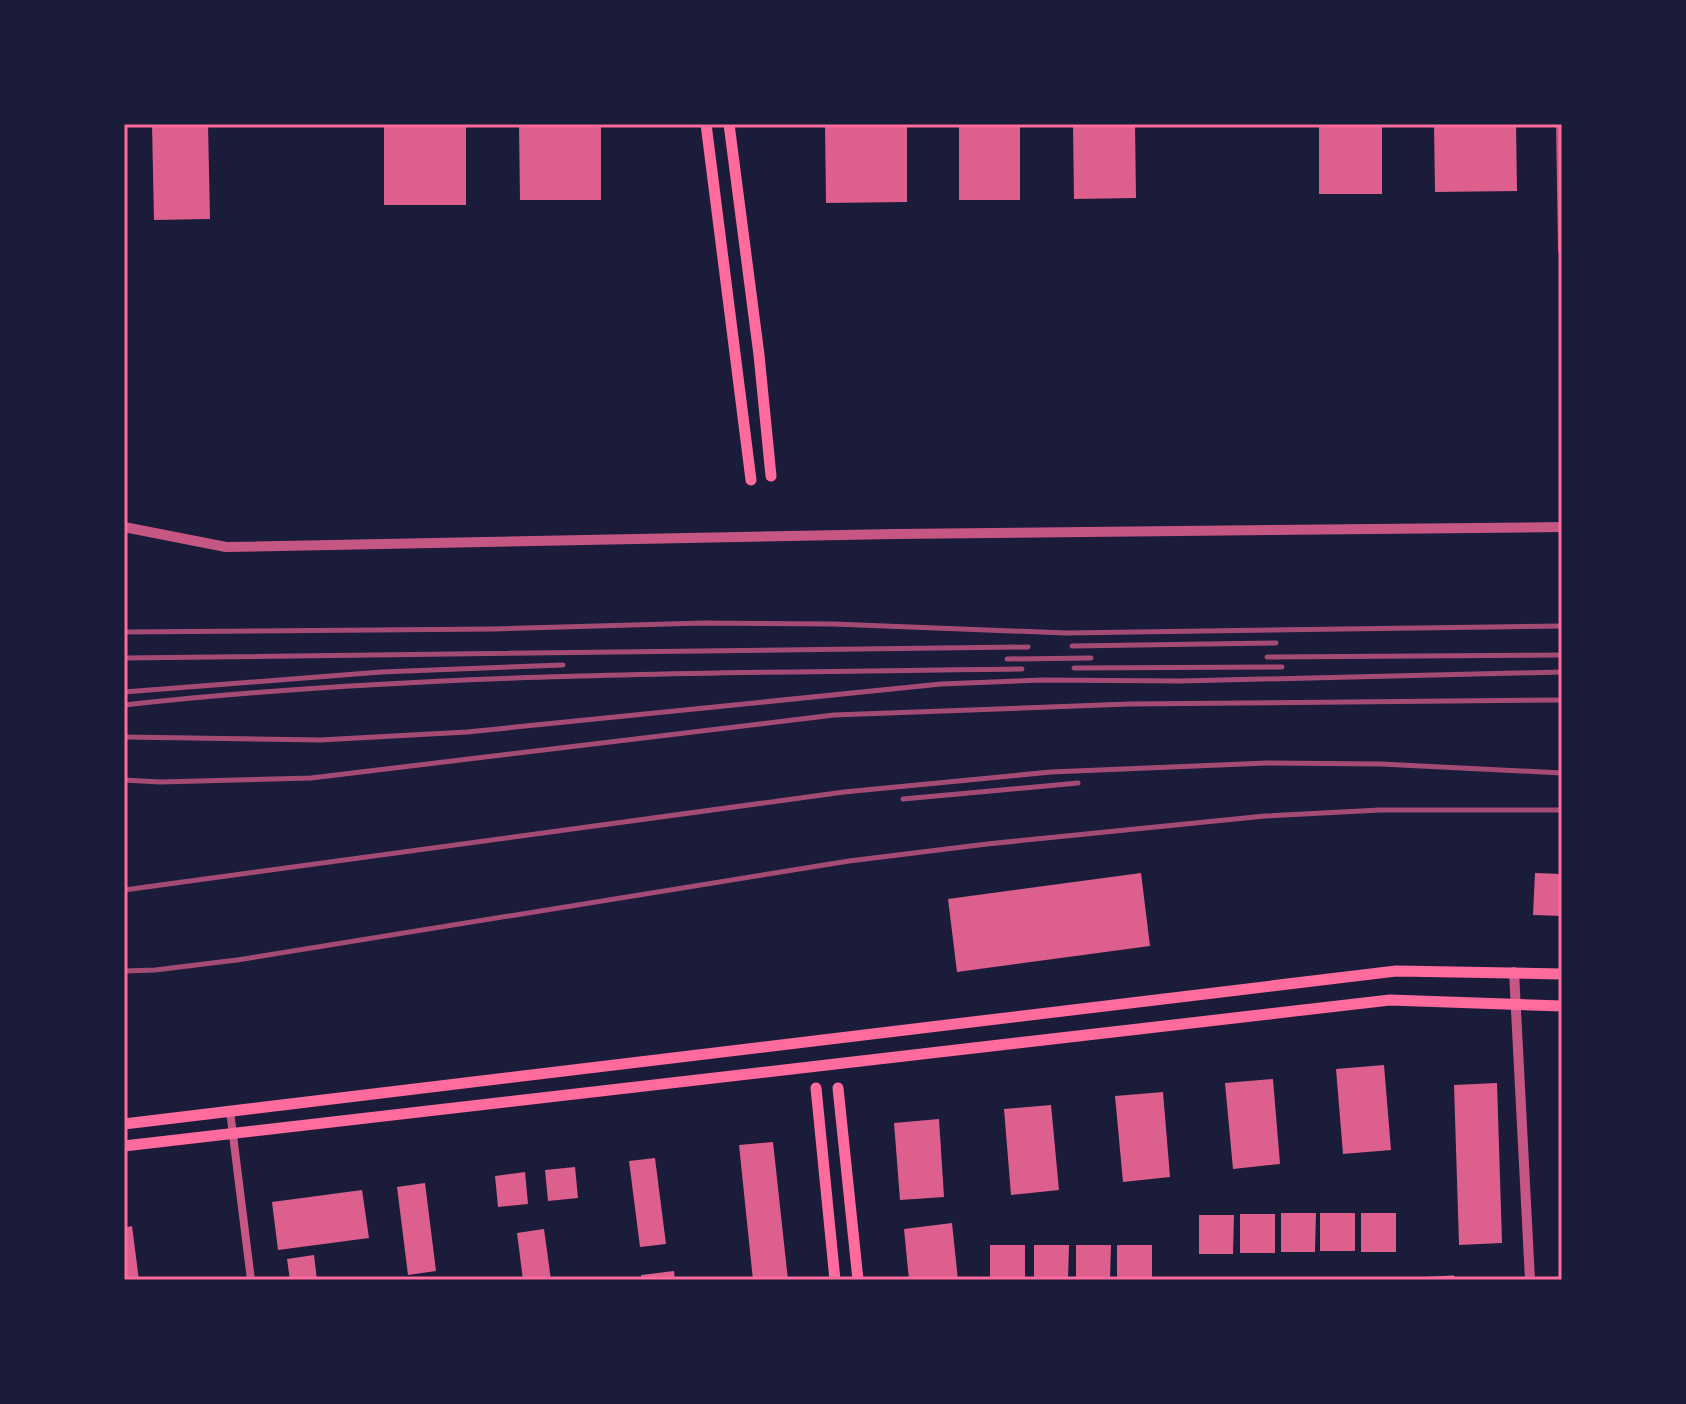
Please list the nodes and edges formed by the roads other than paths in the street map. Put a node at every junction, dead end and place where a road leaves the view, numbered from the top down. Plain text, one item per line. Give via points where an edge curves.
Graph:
1 (706, 124) edge
2 (729, 124) edge
3 (1560, 124) edge
4 (1562, 250) edge
5 (771, 476) dead end
6 (751, 480) dead end
7 (124, 527) edge
8 (1562, 527) edge
9 (1514, 972) junction
10 (1562, 974) edge
11 (1516, 1005) junction
12 (1562, 1006) edge
13 (816, 1088) dead end
14 (838, 1088) dead end
15 (230, 1111) junction
16 (124, 1124) edge
17 (232, 1132) junction
18 (124, 1146) edge
19 (251, 1280) edge
20 (835, 1280) edge
21 (858, 1280) edge
22 (1530, 1280) edge

1 - 6 main road
2 - 5 main road
3 - 4 street
7 - 8 street via 226,547
9 - 10 main road
9 - 11 street
9 - 15 main road via 1396,971
11 - 12 main road
11 - 17 main road via 1390,1000
11 - 22 street
13 - 20 main road
14 - 21 main road
15 - 16 main road
15 - 17 street
17 - 18 main road
17 - 19 street

